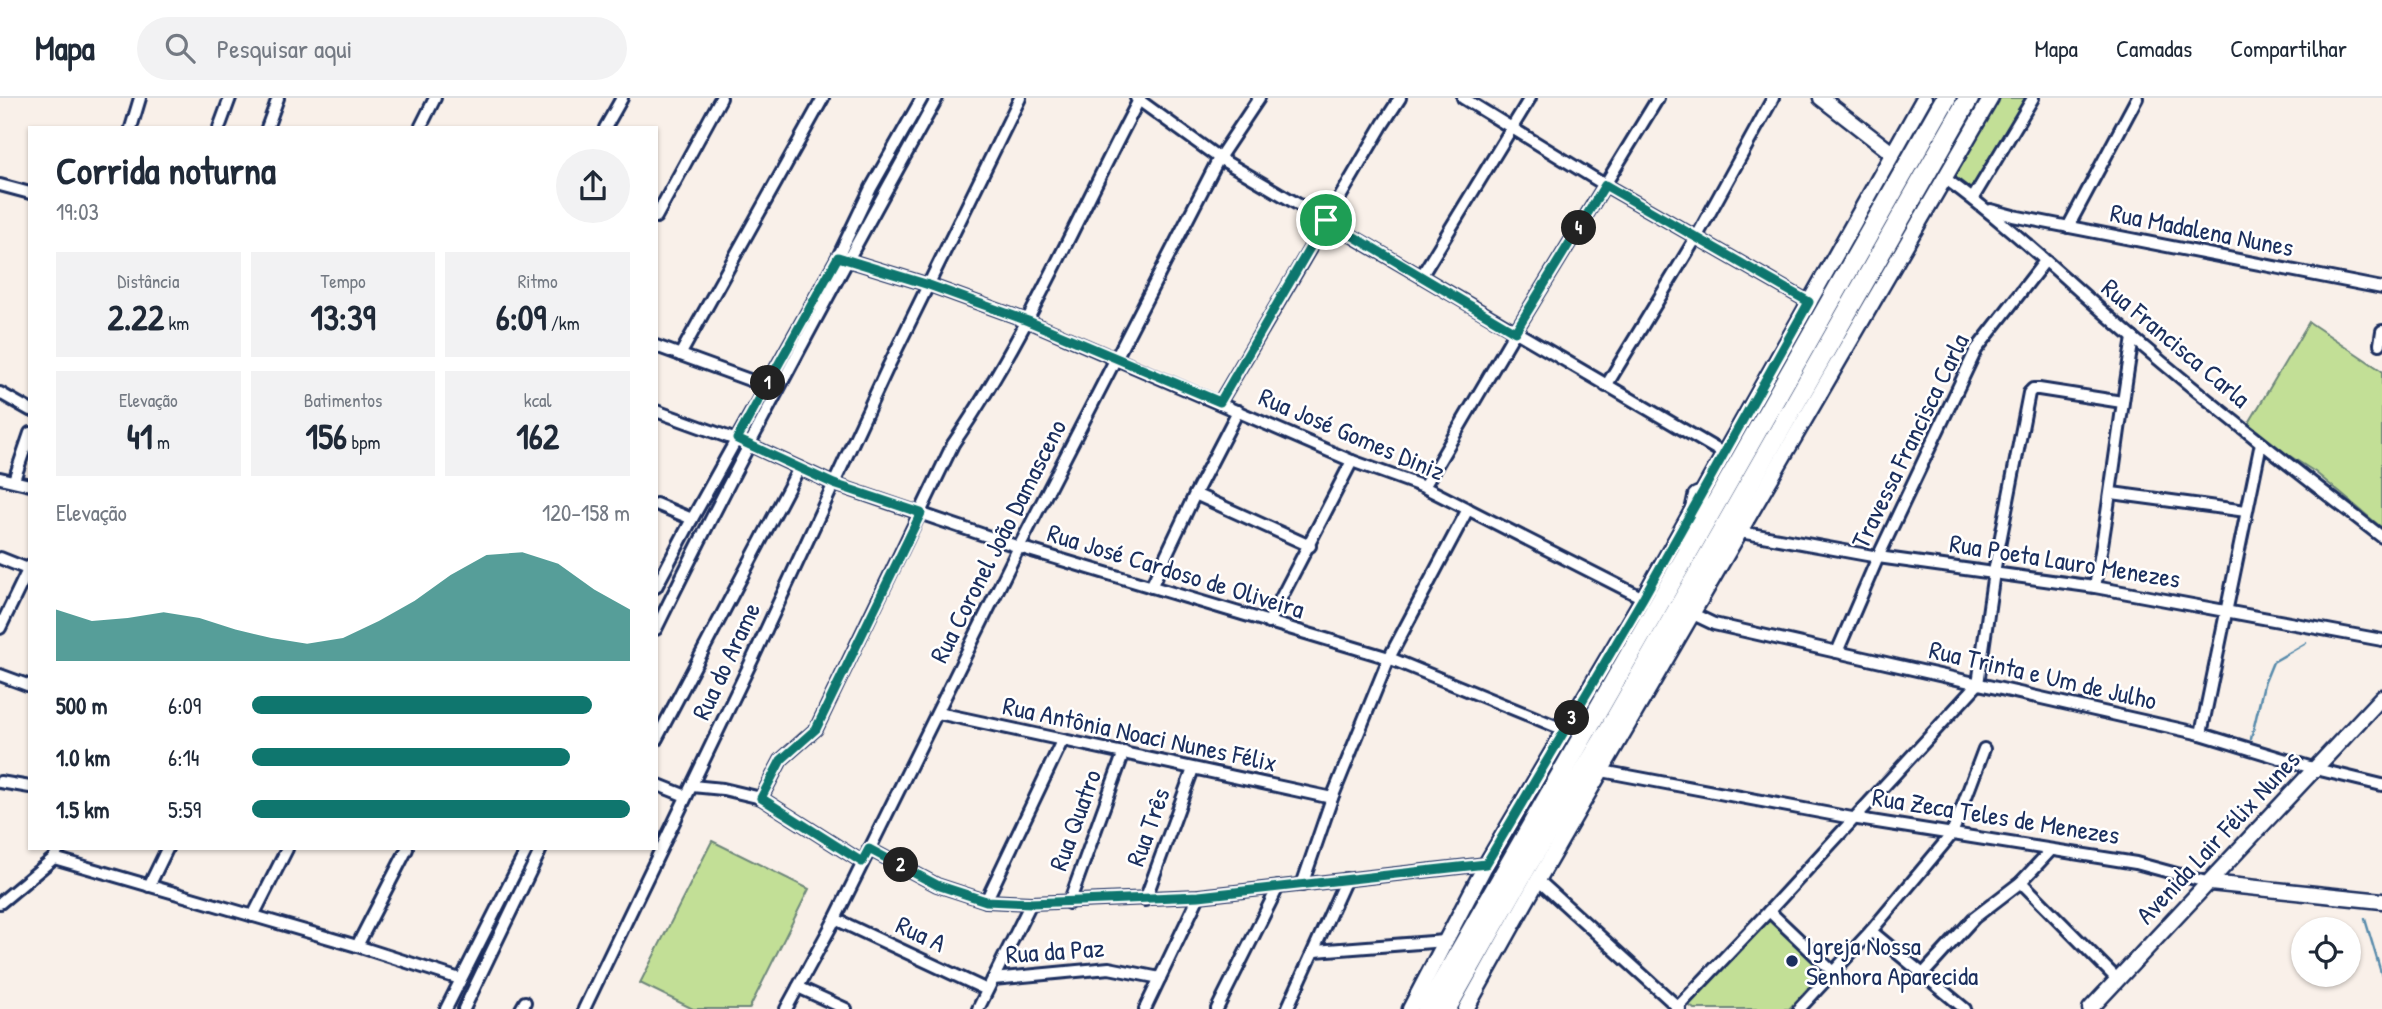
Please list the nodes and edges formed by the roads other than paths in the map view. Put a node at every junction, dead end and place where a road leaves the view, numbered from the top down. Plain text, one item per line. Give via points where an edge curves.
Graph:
1 (140, 98) edge
2 (230, 98) edge
3 (278, 98) edge
4 (435, 98) edge
5 (622, 98) edge
6 (721, 98) edge
7 (823, 98) edge
8 (937, 98) edge
9 (1020, 98) edge
10 (1259, 98) edge
11 (1400, 98) edge
12 (1463, 98) edge
13 (1530, 98) edge
14 (1658, 98) edge
15 (1773, 98) edge
16 (1821, 98) edge
17 (1924, 98) edge
18 (1946, 98) edge
19 (1969, 98) edge
20 (1992, 98) edge
21 (2033, 98) edge
22 (2137, 98) edge
23 (920, 99) edge
24 (1139, 99) edge
25 (132, 126) edge
26 (220, 126) edge
27 (271, 126) edge
28 (421, 126) edge
29 (606, 126) edge
30 (1512, 129) junction
31 (1892, 153) junction
32 (1219, 158) junction
33 (1946, 178) junction
34 (0, 185) edge
35 (1605, 185) junction
36 (28, 192) edge
37 (1973, 198) junction
38 (658, 213) edge
39 (1326, 220) junction
40 (2010, 221) junction
41 (2068, 227) junction
42 (1697, 236) junction
43 (843, 258) junction
44 (2045, 261) junction
45 (1422, 275) junction
46 (929, 285) junction
47 (2382, 288) edge
48 (1809, 302) junction
49 (1028, 321) junction
50 (2382, 331) edge
51 (1515, 332) junction
52 (2133, 338) junction
53 (2379, 344) dead end
54 (658, 347) edge
55 (680, 355) junction
56 (1116, 359) junction
57 (766, 386) junction
58 (1606, 386) junction
59 (0, 393) edge
60 (1220, 402) junction
61 (2122, 402) junction
62 (28, 409) edge
63 (1238, 411) junction
64 (658, 412) edge
65 (28, 439) edge
66 (737, 439) junction
67 (2260, 443) junction
68 (750, 445) junction
69 (1723, 453) junction
70 (1765, 458) junction
71 (1352, 461) junction
72 (799, 468) junction
73 (0, 478) edge
74 (14, 480) junction
75 (28, 484) edge
76 (834, 484) junction
77 (1424, 487) junction
78 (2112, 493) junction
79 (1195, 494) junction
80 (1698, 497) junction
81 (658, 505) edge
82 (1468, 509) junction
83 (2246, 511) junction
84 (921, 513) junction
85 (692, 519) junction
86 (1745, 524) junction
87 (2382, 537) edge
88 (1310, 546) junction
89 (1019, 547) junction
90 (1878, 556) junction
91 (0, 558) edge
92 (1685, 561) junction
93 (28, 568) edge
94 (28, 570) edge
95 (1994, 572) junction
96 (658, 583) edge
97 (1151, 587) junction
98 (2095, 587) junction
99 (1643, 598) junction
100 (2226, 609) junction
101 (1693, 614) junction
102 (1268, 623) junction
103 (658, 625) edge
104 (0, 628) edge
105 (2382, 640) edge
106 (1837, 653) junction
107 (1390, 658) junction
108 (0, 675) edge
109 (1978, 684) junction
110 (28, 685) edge
111 (2382, 697) edge
112 (938, 713) junction
113 (1565, 730) junction
114 (2201, 734) junction
115 (658, 736) edge
116 (1062, 741) junction
117 (1984, 749) dead end
118 (1124, 752) junction
119 (1193, 769) junction
120 (2316, 769) junction
121 (1602, 771) junction
122 (0, 782) edge
123 (658, 785) edge
124 (2382, 785) edge
125 (28, 787) edge
126 (689, 791) junction
127 (761, 798) junction
128 (1332, 798) junction
129 (1852, 818) junction
130 (1952, 834) junction
131 (869, 849) junction
132 (167, 850) edge
133 (286, 850) edge
134 (406, 850) edge
135 (527, 850) edge
136 (541, 850) edge
137 (2050, 851) junction
138 (56, 854) edge
139 (862, 862) junction
140 (1486, 864) junction
141 (1346, 879) junction
142 (1538, 880) junction
143 (2021, 882) junction
144 (2210, 883) junction
145 (1302, 885) junction
146 (149, 886) junction
147 (1278, 887) junction
148 (1199, 896) junction
149 (1145, 900) junction
150 (986, 901) junction
151 (2382, 901) edge
152 (0, 903) edge
153 (1031, 903) junction
154 (1069, 903) junction
155 (1769, 911) junction
156 (253, 916) junction
157 (835, 919) junction
158 (1871, 932) junction
159 (1445, 941) junction
160 (357, 946) junction
161 (1315, 951) junction
162 (1833, 972) junction
163 (1924, 973) junction
164 (1160, 978) junction
165 (460, 979) junction
166 (993, 979) junction
167 (2118, 980) junction
168 (798, 987) junction
169 (987, 990) junction
170 (1678, 1008) edge
171 (446, 1009) edge
172 (464, 1009) edge
173 (584, 1009) edge
174 (786, 1009) edge
175 (846, 1009) edge
176 (978, 1009) edge
177 (1145, 1009) edge
178 (1216, 1009) edge
179 (1287, 1009) edge
180 (1410, 1009) edge
181 (1427, 1009) edge
182 (1446, 1009) edge
183 (1466, 1009) edge
184 (1799, 1009) edge
185 (1965, 1009) edge
186 (2090, 1009) edge

1 - 25 street
2 - 26 street
3 - 27 street
4 - 28 street
5 - 29 street
6 - 38 street
7 - 55 street
8 - 43 street
9 - 46 street, Rua do Arame
10 - 32 street, Rua Coronel João Damasceno
11 - 39 street
12 - 30 street
13 - 30 street
14 - 35 street
15 - 42 street
16 - 31 main road
17 - 31 main road
18 - 92 highway
19 - 70 highway
20 - 33 main road
21 - 37 street
22 - 41 street
23 - 43 street via 871,188
24 - 32 street
24 - 49 street
30 - 35 street
30 - 45 street
31 - 48 main road
32 - 39 street
32 - 56 street, Rua Coronel João Damasceno
33 - 37 street, Rua Francisca Carla
33 - 86 main road
34 - 36 street
35 - 42 street
35 - 51 street
37 - 40 street, Rua Francisca Carla
39 - 45 street
39 - 60 street
40 - 41 street, Rua Madalena Nunes
40 - 44 street, Rua Francisca Carla
41 - 47 street, Rua Madalena Nunes
42 - 48 street
42 - 58 street
43 - 46 street, Rua José Gomes Diniz
43 - 57 street
43 - 68 street
44 - 52 street, Rua Francisca Carla
44 - 90 street, Travessa Francisca Carla via 1976,350
45 - 51 street
46 - 49 street, Rua José Gomes Diniz
46 - 76 street, Rua do Arame
48 - 69 main road
49 - 56 street, Rua José Gomes Diniz
49 - 84 street via 953,444
50 - 53 street
51 - 58 street
51 - 77 street
52 - 61 street
52 - 67 street, Rua Francisca Carla
54 - 55 street
55 - 57 street
56 - 60 street, Rua José Gomes Diniz
56 - 89 street, Rua Coronel João Damasceno
57 - 66 street
58 - 69 street
59 - 62 street
60 - 63 street, Rua José Gomes Diniz
61 - 78 street
61 - 95 street via 2039,389 2029,393
63 - 71 street, Rua José Gomes Diniz
63 - 79 street
64 - 66 street, Rua José Cardoso de Oliveira
65 - 74 street
66 - 68 street, Rua José Cardoso de Oliveira
66 - 85 street
67 - 83 street
67 - 87 street, Rua Francisca Carla
68 - 72 street, Rua José Cardoso de Oliveira
68 - 103 street
69 - 80 main road
70 - 86 highway
70 - 182 highway
71 - 77 street, Rua José Gomes Diniz
71 - 88 street
72 - 76 street, Rua José Cardoso de Oliveira
72 - 115 street
73 - 74 street
74 - 75 street
76 - 84 street, Rua José Cardoso de Oliveira
76 - 126 street, Rua do Arame
77 - 82 street, Rua José Gomes Diniz
78 - 83 street
78 - 98 street
79 - 88 street
79 - 97 street
80 - 92 highway
80 - 99 main road
81 - 85 street
82 - 99 street, Rua José Gomes Diniz
82 - 107 street
83 - 100 street
84 - 89 street, Rua José Cardoso de Oliveira
84 - 127 street via 816,729 781,760
85 - 96 street
86 - 90 street, Rua Poeta Lauro Menezes
86 - 101 main road
88 - 102 street
89 - 97 street, Rua José Cardoso de Oliveira
89 - 112 street, Rua Coronel João Damasceno
90 - 95 street, Rua Poeta Lauro Menezes
90 - 106 street, Travessa Francisca Carla
91 - 93 street
92 - 181 highway
94 - 104 street
95 - 98 street, Rua Poeta Lauro Menezes
95 - 109 street
97 - 102 street, Rua José Cardoso de Oliveira
98 - 100 street, Rua Poeta Lauro Menezes
99 - 113 main road
100 - 105 street, Rua Poeta Lauro Menezes
100 - 114 street
101 - 106 street, Rua Trinta e Um de Julho via 1714,624
101 - 121 main road
102 - 107 street, Rua José Cardoso de Oliveira
106 - 109 street, Rua Trinta e Um de Julho
107 - 113 street, Rua José Cardoso de Oliveira
107 - 128 street
108 - 110 street
109 - 114 street, Rua Trinta e Um de Julho
109 - 129 street
111 - 120 main road, Avenida Lair Félix Nunes
112 - 116 street, Rua Antônia Noaci Nunes Félix
112 - 131 street, Rua Coronel João Damasceno
113 - 140 main road
114 - 120 street, Rua Trinta e Um de Julho
116 - 118 street, Rua Antônia Noaci Nunes Félix
116 - 150 street
117 - 130 street
118 - 119 street, Rua Antônia Noaci Nunes Félix
118 - 154 street, Rua Quatro
119 - 128 street, Rua Antônia Noaci Nunes Félix
119 - 149 street, Rua Três
120 - 124 street, Rua Trinta e Um de Julho
120 - 144 main road, Avenida Lair Félix Nunes
121 - 129 street, Rua Zeca Teles de Menezes
121 - 142 main road
122 - 125 street
123 - 126 street
126 - 127 street via 723,789
126 - 173 street, Rua do Arame
127 - 139 street
128 - 145 street
129 - 130 street, Rua Zeca Teles de Menezes
129 - 155 street
130 - 137 street, Rua Zeca Teles de Menezes
130 - 158 street
131 - 139 street, Rua Coronel João Damasceno
131 - 150 street via 937,885
132 - 146 street
133 - 156 street
134 - 160 street
135 - 165 street
136 - 172 street
137 - 143 street
137 - 144 street, Rua Zeca Teles de Menezes via 2136,863
138 - 146 street
138 - 152 street
139 - 157 street, Rua Coronel João Damasceno
140 - 141 street
140 - 159 main road
141 - 145 street
141 - 161 street
142 - 170 street
142 - 183 main road
143 - 163 street via 1974,918
143 - 167 street
144 - 151 main road, Rua Zeca Teles de Menezes
144 - 167 main road, Avenida Lair Félix Nunes
145 - 147 street
146 - 156 street
147 - 148 street
147 - 178 street
148 - 149 street
148 - 164 street
149 - 154 street
150 - 153 street
153 - 154 street
153 - 166 street
155 - 162 street
155 - 170 street
156 - 160 street
157 - 168 street, Rua Coronel João Damasceno
157 - 169 street, Rua A
158 - 162 street
158 - 163 street
159 - 161 street
159 - 180 main road
160 - 165 street
161 - 179 street
162 - 184 street
163 - 185 street
164 - 166 street, Rua da Paz via 1109,968
164 - 177 street
165 - 171 street
166 - 169 street
167 - 186 main road, Avenida Lair Félix Nunes
168 - 174 street, Rua Coronel João Damasceno
168 - 175 street
169 - 176 street

